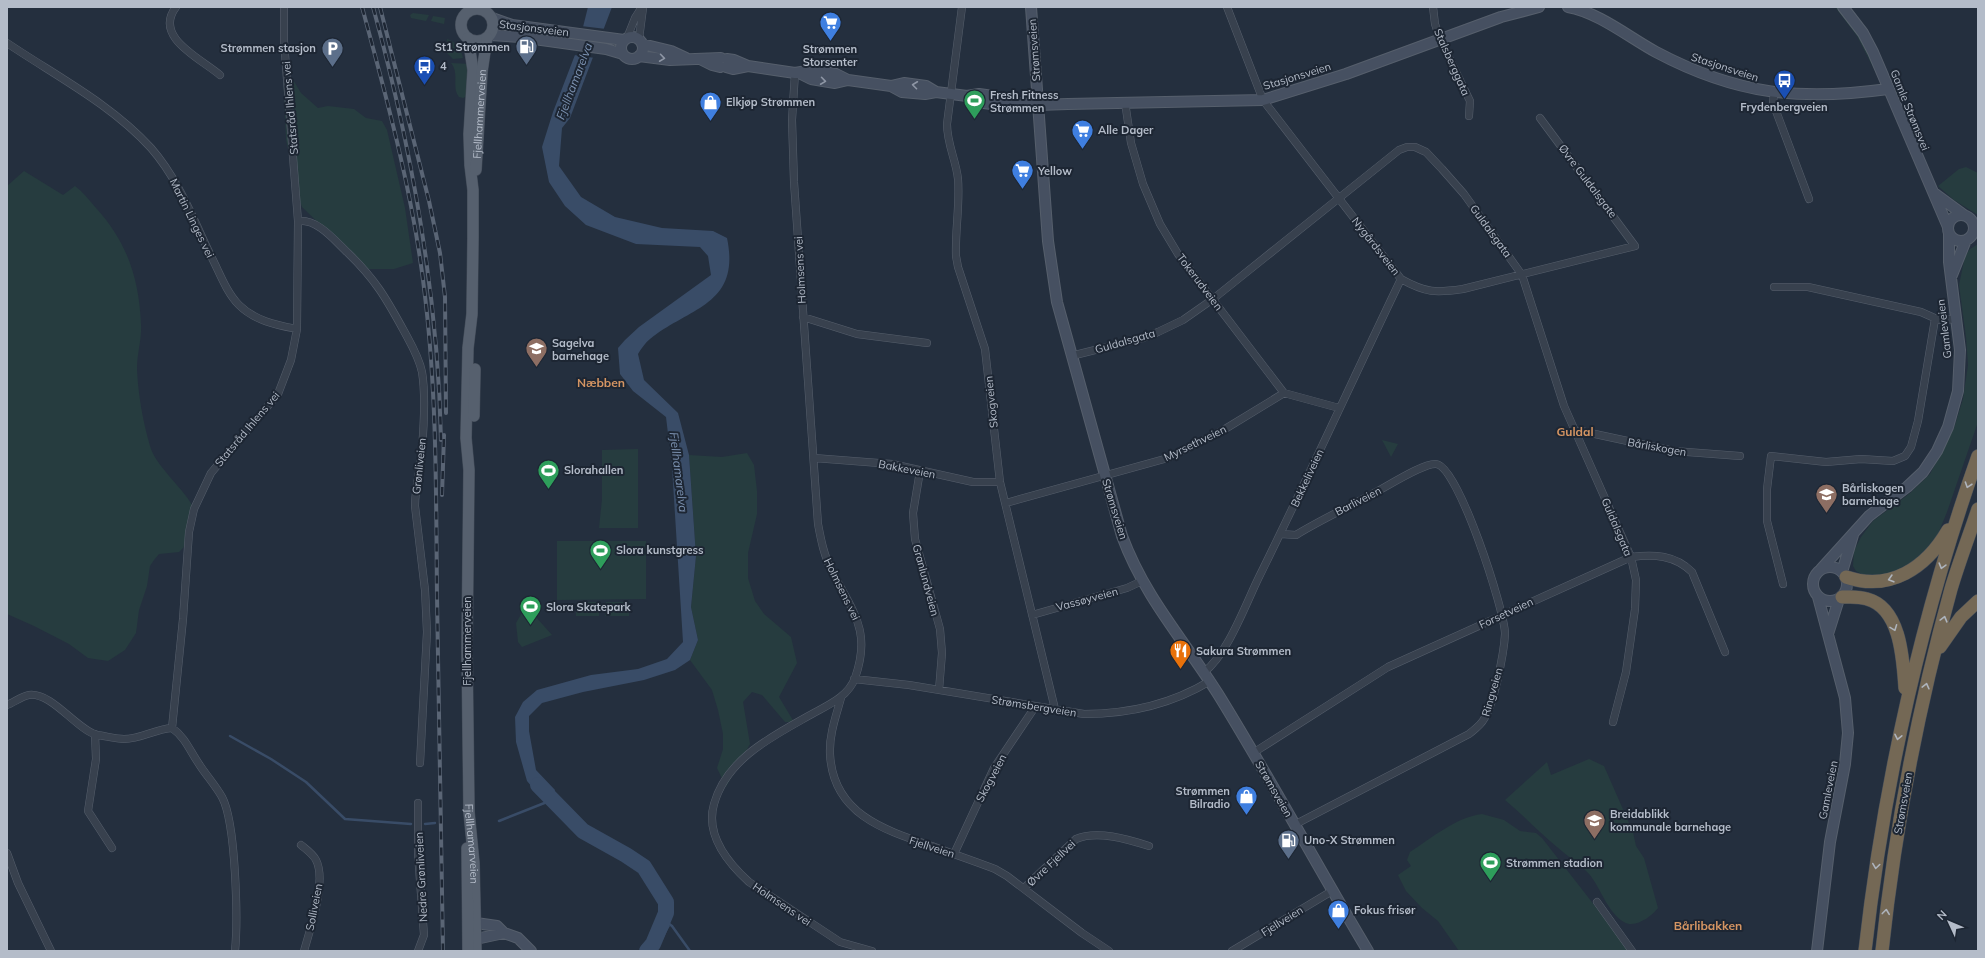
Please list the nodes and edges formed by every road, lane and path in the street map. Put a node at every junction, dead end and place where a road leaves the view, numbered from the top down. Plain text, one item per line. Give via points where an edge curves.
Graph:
1 (176, 7) edge
2 (284, 7) edge
3 (643, 7) edge
4 (962, 7) edge
5 (1031, 7) edge
6 (1227, 7) edge
7 (1433, 7) edge
8 (1539, 7) edge
9 (1568, 7) edge
10 (1844, 7) edge
11 (467, 12) edge
12 (487, 12) edge
13 (465, 34) junction
14 (488, 37) junction
15 (626, 39) junction
16 (1440, 39) junction
17 (640, 41) junction
18 (7, 43) edge
19 (623, 54) junction
20 (639, 56) junction
21 (686, 58) junction
22 (797, 73) junction
23 (220, 74) dead end
24 (1888, 89) junction
25 (1774, 93) junction
26 (951, 94) junction
27 (1263, 100) junction
28 (1125, 102) junction
29 (1038, 105) junction
30 (1469, 116) dead end
31 (1540, 118) dead end
32 (473, 190) junction
33 (1934, 193) junction
34 (1338, 198) junction
35 (1809, 199) dead end
36 (1971, 218) edge
37 (298, 221) junction
38 (1948, 231) junction
39 (1971, 238) edge
40 (1635, 246) joint
41 (1952, 274) junction
42 (1522, 275) junction
43 (1401, 279) junction
44 (1774, 287) dead end
45 (1213, 299) junction
46 (803, 317) junction
47 (1956, 318) junction
48 (1935, 319) junction
49 (297, 330) junction
50 (927, 343) dead end
51 (1071, 356) junction
52 (1284, 393) junction
53 (1339, 408) junction
54 (1575, 432) junction
55 (1740, 456) dead end
56 (1978, 456) edge
57 (814, 458) junction
58 (1435, 464) joint
59 (920, 471) junction
60 (1105, 476) junction
61 (1000, 482) junction
62 (1006, 503) junction
63 (1978, 509) edge
64 (1958, 515) junction
65 (1281, 534) junction
66 (1853, 534) junction
67 (1631, 557) junction
68 (1822, 569) junction
69 (1844, 574) junction
70 (1142, 581) junction
71 (1783, 584) dead end
72 (1818, 597) junction
73 (1840, 598) junction
74 (1978, 601) edge
75 (1503, 614) junction
76 (1032, 615) junction
77 (1828, 634) junction
78 (1725, 652) dead end
79 (1934, 657) junction
80 (1207, 676) junction
81 (854, 679) junction
82 (939, 690) junction
83 (841, 698) junction
84 (1906, 699) junction
85 (7, 705) edge
86 (1035, 707) junction
87 (1055, 709) junction
88 (1613, 722) dead end
89 (172, 728) junction
90 (95, 734) junction
91 (1252, 753) junction
92 (420, 763) dead end
93 (418, 802) dead end
94 (469, 812) joint
95 (1294, 825) junction
96 (301, 845) dead end
97 (1149, 846) dead end
98 (112, 848) dead end
99 (7, 853) edge
100 (954, 854) junction
101 (1024, 888) junction
102 (1332, 891) junction
103 (1597, 902) dead end
104 (472, 927) junction
105 (504, 933) junction
106 (476, 939) junction
107 (50, 951) edge
108 (235, 951) edge
109 (304, 951) edge
110 (418, 951) edge
111 (468, 951) edge
112 (476, 951) edge
113 (531, 951) edge
114 (872, 951) edge
115 (1109, 951) edge
116 (1232, 951) edge
117 (1368, 951) edge
118 (1632, 951) edge
119 (1817, 951) edge
120 (1865, 951) edge
121 (1882, 951) edge

1 - 23 street via 169,22 174,38
2 - 37 street, Statsråd Ihlens vei via 284,41
3 - 15 street
3 - 17 street
4 - 26 street, Skogveien
5 - 29 main road, Strømsveien
6 - 27 street, Nygårdsveien
7 - 16 street, Stalsberggata
8 - 16 main road, Stasjonsveien via 1501,17
9 - 25 main road, Stasjonsveien via 1588,13 1691,69 1727,82
10 - 24 main road, Gamle Strømsvei via 1865,37
11 - 12 main road via 477,9
11 - 13 main road via 462,23
12 - 14 main road via 493,27
12 - 15 main road, Stasjonsveien via 512,25
13 - 14 main road via 478,41
13 - 32 main road, Fjellhammerveien via 473,70 469,134
14 - 19 main road, Stasjonsveien via 520,37 606,49
14 - 32 main road, Fjellhammerveien via 482,72 477,164
15 - 17 main road via 633,37
15 - 19 main road via 621,46
16 - 27 main road, Stasjonsveien
16 - 30 street, Stalsberggata via 1470,101
17 - 20 main road via 642,50
17 - 21 main road, Stasjonsveien
18 - 49 street, Martin Linges vei via 84,93 142,139 177,185 234,299 253,315
19 - 20 main road via 632,58
20 -> 21 main road, Stasjonsveien via 670,60
21 - 22 main road, Stasjonsveien via 700,59 712,65 734,60 748,66
22 - 26 main road, Stasjonsveien via 829,82 848,80 892,86 904,83 926,86 936,92
22 - 46 street, Holmsens vei via 792,120
24 - 25 main road, Stasjonsveien via 1831,95
24 - 33 main road, Gamle Strømsvei
25 - 35 street via 1773,104
26 - 29 main road, Stasjonsveien via 979,94 1003,101
26 - 61 street, Skogveien via 947,132 958,180 956,256 985,349
27 - 28 main road, Stasjonsveien
27 - 34 street, Nygårdsveien
28 - 29 main road, Stasjonsveien
28 - 45 street, Tokerudveien via 1131,143 1150,203 1178,254
29 - 51 main road, Strømsveien via 1051,265 1057,302
31 - 40 street, Øvre Guldalsgate
32 - 94 main road, Fjellhammerveien via 472,314 468,348 466,425 469,470
33 - 36 main road
33 - 38 main road, Gamle Strømsvei
34 - 42 street, Guldalsgata via 1399,150 1415,147 1426,152 1464,194
34 - 43 street, Nygårdsveien
34 - 45 street, Guldalsgata
36 - 38 main road via 1953,217
36 - 39 main road via 1974,227
37 - 49 street, Statsråd Ihlens vei
37 - 92 street, Grønliveien via 307,220 318,226 372,278 384,294 412,345 422,371 422,448 415,506 427,632
38 - 39 main road via 1955,240
38 - 41 main road, Gamleveien
39 - 41 main road, Gamleveien
40 - 42 street, Nygårdsveien
41 - 47 main road, Gamleveien
42 - 43 street, Nygårdsveien via 1440,293 1418,289
42 - 54 street, Guldalsgata via 1556,384
43 - 53 street, Bekkeliveien
44 - 48 street via 1808,287 1921,312
45 - 51 street, Guldalsgata via 1183,320 1158,332 1138,340
45 - 52 street, Tokerudveien
46 - 50 street via 857,334
46 - 57 street, Holmsens vei
47 - 48 street
47 - 66 main road, Gamleveien via 1960,350 1959,378 1951,417 1941,444 1918,477 1876,509
48 - 71 street via 1917,427 1911,447 1905,456 1893,461 1861,459 1826,462 1771,456 1767,521
49 - 89 street, Statsråd Ihlens vei via 291,360 278,394 220,460 203,487 194,509 189,532
51 - 60 main road, Strømsveien
52 - 53 street
52 - 60 street, Myrsethveien via 1225,429 1168,458
53 - 65 street, Bekkeliveien
54 - 55 street, Bårliskogen via 1581,431 1674,451
54 - 67 street, Guldalsgata
56 -> 64 highway
57 - 59 street, Bakkeveien via 892,464
57 - 81 street, Holmsens vei via 818,524 824,552 856,615 860,629 861,651
58 - 65 street, Barliveien via 1402,478 1296,535
58 - 75 street, Ringveien via 1446,471 1469,517 1487,560
59 - 61 street, Bakkeveien via 973,482
59 - 82 street, Granlundveien via 913,513 915,539 940,629 942,653
60 - 62 street, Myrsethveien
60 - 70 main road, Strømsveien via 1122,536
61 - 62 street, Skogveien
62 - 76 street, Skogveien
79 -> 63 highway, Strømsveien via 1952,588
64 -> 69 highway via 1944,539 1916,568 1885,581 1873,582
64 -> 84 highway, Strømsveien
65 - 80 street, Bekkeliveien via 1220,656
66 - 68 main road, Gamleveien
66 - 69 main road, Gamleveien
67 - 75 street, Forsetveien
67 - 78 street, Forsetveien via 1663,556 1676,560 1692,572
67 - 88 street, Guldalsgata via 1636,580 1635,609 1626,672
68 - 69 main road via 1830,567
68 - 72 main road via 1813,580 1813,589
69 - 73 main road via 1847,587
70 - 76 street, Vassøyveien via 1127,588
70 - 80 main road, Strømsveien via 1162,614
72 - 73 main road via 1830,602
72 - 77 main road, Gamleveien
73 - 77 main road
73 -> 84 highway via 1867,599 1885,610 1898,638
74 - 79 highway via 1961,617
75 - 91 street, Forsetveien via 1388,667
75 - 95 street, Ringveien via 1503,651 1489,708 1480,725 1469,734
76 - 87 street, Skogveien
77 - 119 main road, Gamleveien via 1845,698 1848,733 1845,764 1830,842
121 -> 79 highway, Strømsveien via 1904,793
80 - 87 street, Strømsbergveien via 1194,689 1162,703 1132,710 1084,714
80 - 91 main road, Strømsveien
81 - 82 street, Strømsbergveien
81 - 83 street, Holmsens vei
82 - 86 street, Strømsbergveien
83 - 100 street, Fjellveien via 831,734 830,753 831,771 841,794 861,815 875,824 896,835
83 - 114 street, Holmsens vei via 776,734 734,767 722,783 715,800 711,814 713,831 728,860 749,882 840,942
84 -> 120 highway, Strømsveien via 1887,790
85 - 90 street via 29,695 40,697
86 - 87 street, Strømsbergveien
86 - 100 street, Skogveien via 994,768
89 - 90 street via 124,739
89 - 108 street via 181,735 222,798 227,815 234,871
90 - 98 street via 96,759 88,811
91 - 95 main road, Strømsveien
93 - 110 street, Nedre Grønliveien via 418,854 424,935
94 - 104 main road, Fjellhamarveien via 474,863
95 - 102 main road, Strømsveien
96 - 109 street, Solliveien via 317,861 320,875 318,895
97 - 101 street, Øvre Fjellvei via 1112,837 1084,836 1076,840
99 - 107 street
100 - 101 street, Fjellveien via 995,869
101 - 115 street, Fjellveien
102 - 116 street, Fjellveien
102 - 117 main road, Strømsveien
103 - 118 street
104 - 105 main road via 497,926
104 - 106 main road, Fjellhamarveien
104 - 111 main road, Fjellhamarveien
105 - 106 main road
105 - 113 main road via 518,938
106 - 112 main road, Fjellhamarveien

